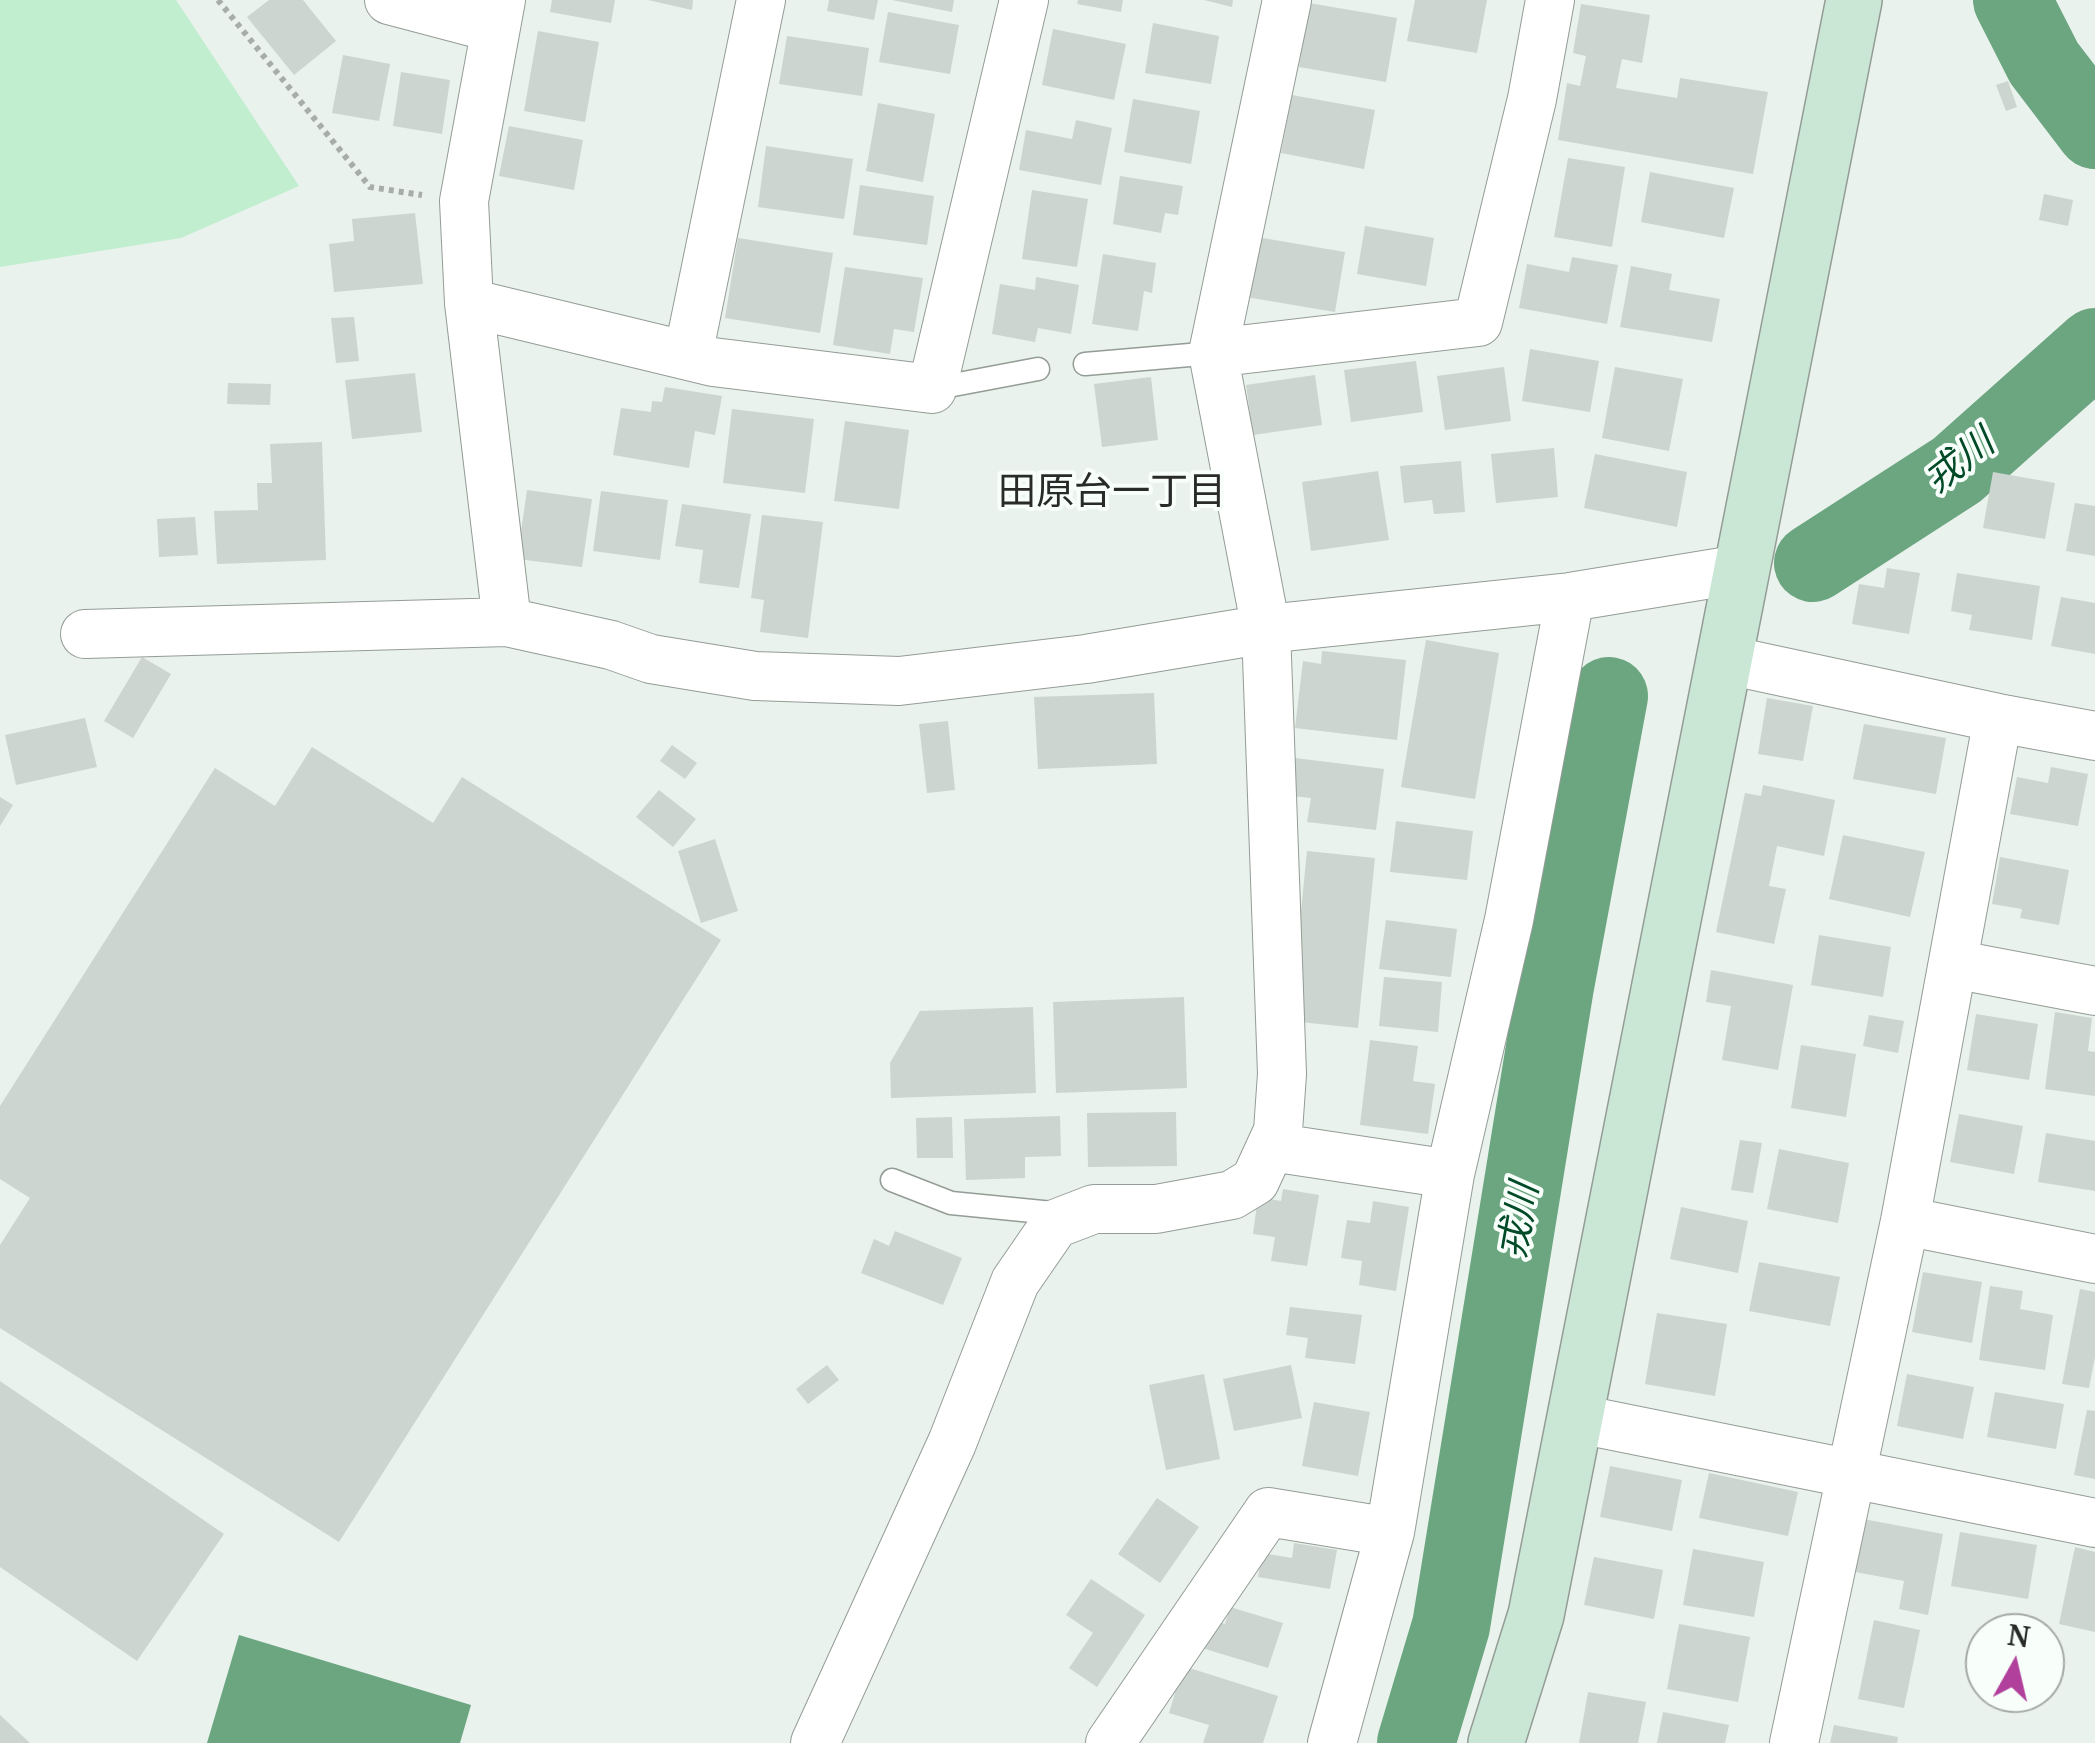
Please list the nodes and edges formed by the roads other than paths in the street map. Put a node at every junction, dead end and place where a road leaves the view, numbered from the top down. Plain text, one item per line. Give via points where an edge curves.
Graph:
1 (389, 0) edge
2 (760, 0) edge
3 (1024, 0) edge
4 (1286, 0) edge
5 (1550, 0) edge
6 (1854, 0) edge
7 (498, 14) edge
8 (470, 303) junction
9 (1214, 353) junction
10 (688, 356) junction
11 (1086, 364) dead end
12 (1038, 368) dead end
13 (932, 389) junction
14 (1740, 569) junction
15 (1570, 597) junction
16 (508, 622) junction
17 (1266, 630) junction
18 (85, 634) dead end
19 (1723, 659) junction
20 (1998, 718) junction
21 (2095, 736) edge
22 (1952, 964) junction
23 (2095, 992) edge
24 (1271, 1147) junction
25 (1450, 1174) junction
26 (892, 1180) dead end
27 (1076, 1216) junction
28 (1905, 1222) junction
29 (2095, 1260) edge
30 (1574, 1418) junction
31 (1852, 1474) junction
32 (2095, 1523) edge
33 (1390, 1532) junction
34 (815, 1743) edge
35 (1110, 1743) edge
36 (1332, 1743) edge
37 (1496, 1743) edge
38 (1794, 1743) edge

1 - 7 street
2 - 10 street
3 - 13 street
4 - 9 street
5 - 9 street via 1478,322
6 - 14 street
7 - 8 street via 464,202
8 - 10 street
8 - 16 street
9 - 11 lane
9 - 17 street
10 - 13 street
12 - 13 lane
14 - 15 street
14 - 19 street
15 - 17 street
15 - 25 street via 1509,920
16 - 17 street via 650,659 755,676 898,681
16 - 18 street
17 - 24 street via 1282,1074
19 - 20 street
19 - 30 street
20 - 21 street
20 - 22 street
22 - 23 street
22 - 28 street
24 - 25 street
24 - 27 street via 1255,1182 1232,1195 1156,1209 1094,1208
25 - 33 street
26 - 27 lane via 950,1203
27 - 34 street via 1055,1224 1015,1282 952,1443
28 - 29 street
28 - 31 street
30 - 31 street
30 - 37 street via 1536,1614
31 - 32 street
31 - 38 street
33 - 35 street via 1268,1512
33 - 36 street

